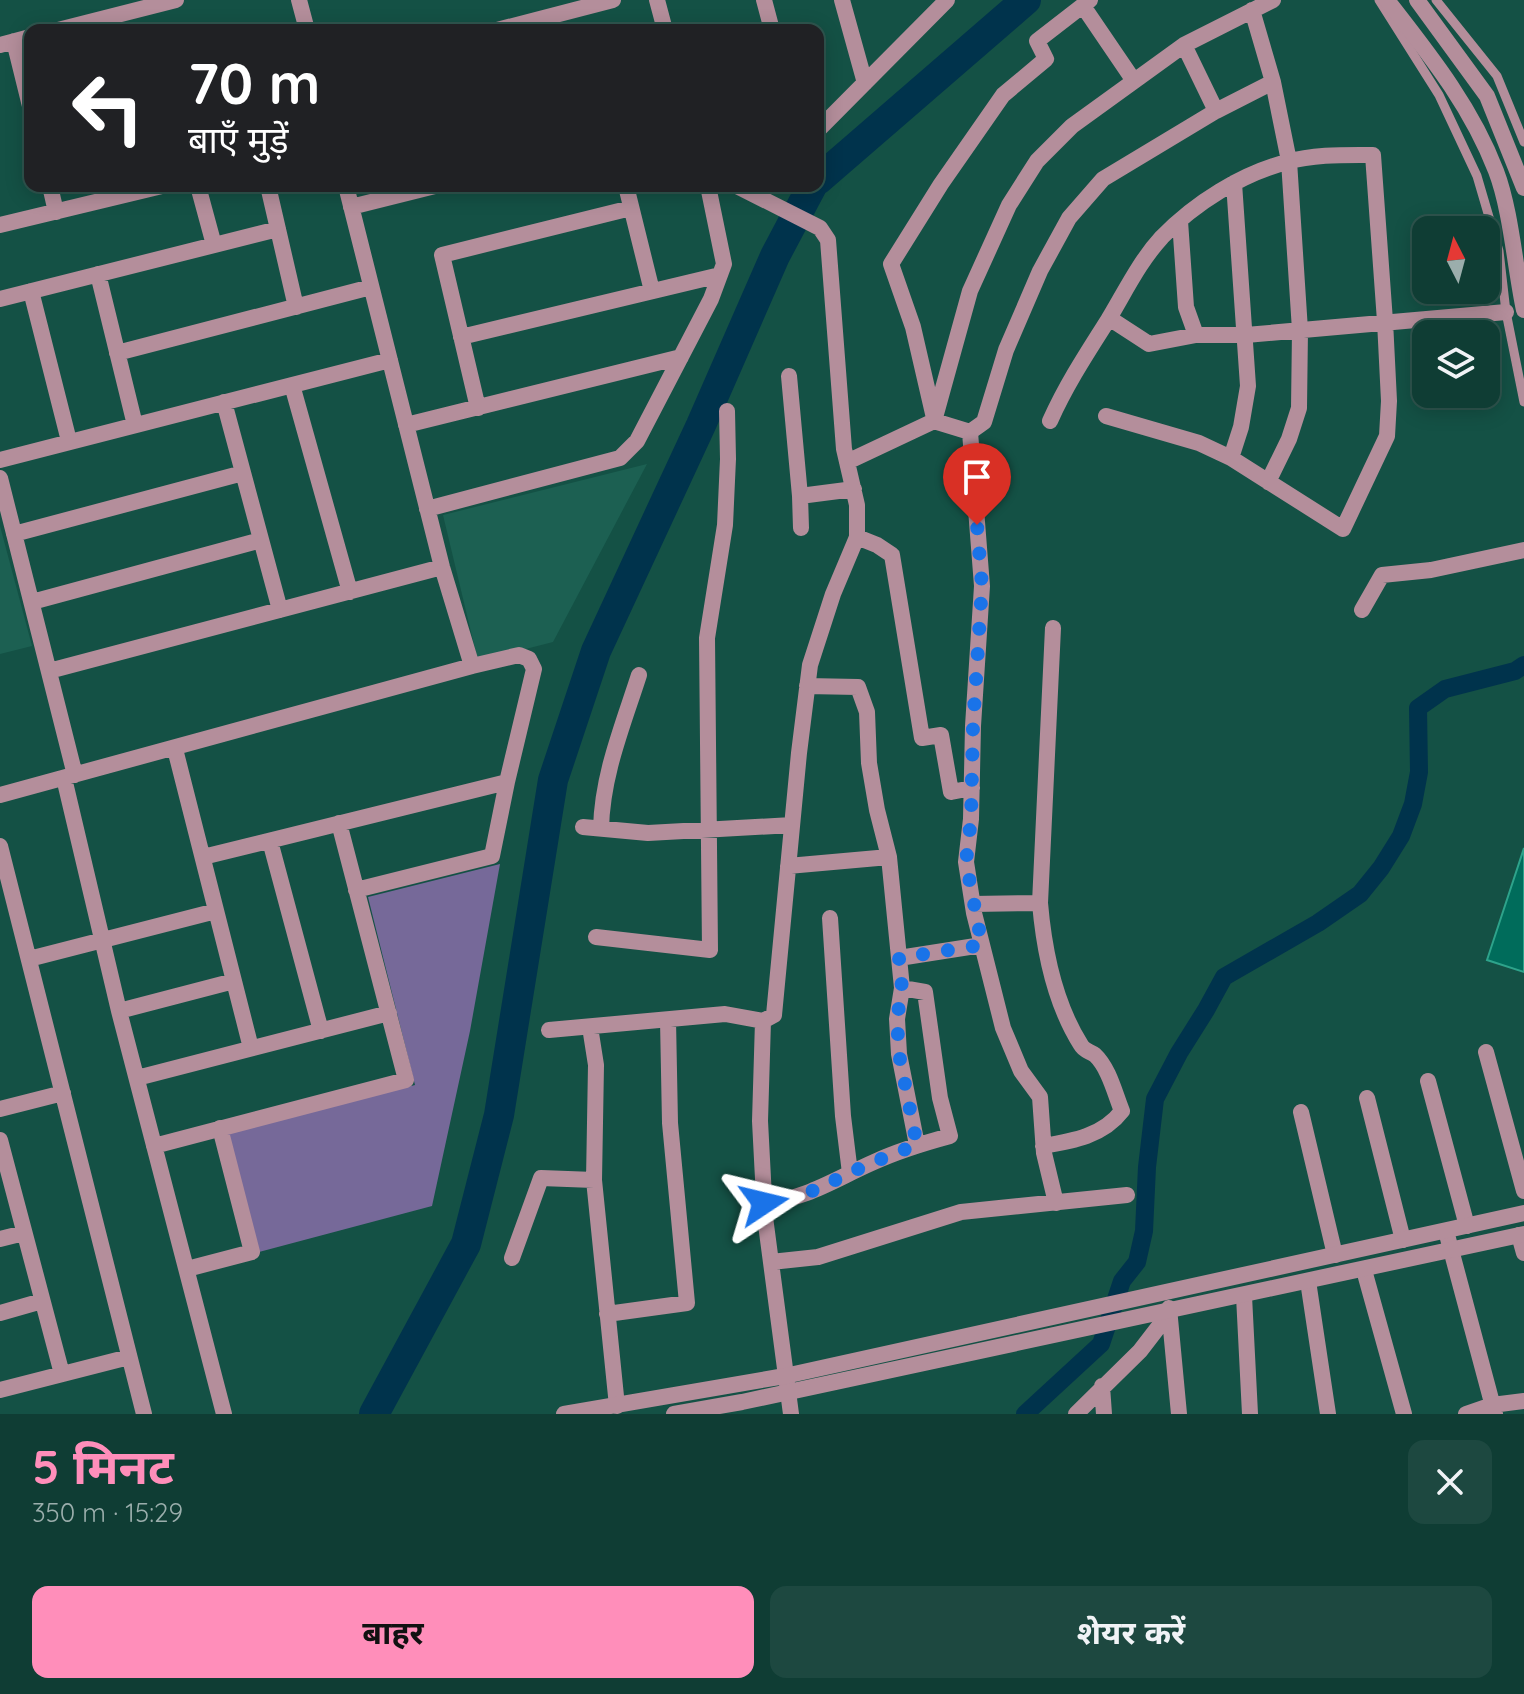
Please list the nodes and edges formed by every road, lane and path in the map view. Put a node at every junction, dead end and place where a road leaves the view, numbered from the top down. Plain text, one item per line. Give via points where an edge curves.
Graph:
1 (176, 0) edge
2 (299, 0) edge
3 (613, 0) edge
4 (657, 0) edge
5 (764, 0) edge
6 (842, 0) edge
7 (922, 0) edge
8 (947, 0) edge
9 (1273, 0) edge
10 (1379, 0) edge
11 (1387, 0) edge
12 (1417, 0) edge
13 (1436, 0) edge
14 (1087, 3) edge
15 (1252, 10) junction
16 (927, 20) junction
17 (82, 24) edge
18 (305, 24) edge
19 (520, 24) edge
20 (663, 24) edge
21 (770, 24) edge
22 (15, 41) edge
23 (1184, 45) junction
24 (24, 80) edge
25 (1134, 81) junction
26 (1273, 82) junction
27 (865, 83) junction
28 (1216, 111) junction
29 (824, 124) edge
30 (1524, 142) edge
31 (1289, 161) junction
32 (1234, 183) junction
33 (1524, 188) edge
34 (51, 192) edge
35 (138, 192) edge
36 (200, 192) edge
37 (269, 192) edge
38 (347, 192) edge
39 (409, 192) edge
40 (627, 192) edge
41 (713, 192) edge
42 (748, 192) edge
43 (351, 207) junction
44 (631, 208) junction
45 (56, 212) junction
46 (1180, 221) junction
47 (0, 225) edge
48 (278, 229) junction
49 (214, 245) junction
50 (98, 274) junction
51 (720, 275) junction
52 (371, 287) junction
53 (31, 291) junction
54 (652, 291) junction
55 (0, 299) edge
56 (296, 307) junction
57 (1524, 310) edge
58 (1506, 312) junction
59 (1109, 318) junction
60 (1385, 321) junction
61 (1300, 330) junction
62 (1196, 335) junction
63 (1246, 335) junction
64 (461, 337) junction
65 (117, 353) junction
66 (681, 357) junction
67 (390, 360) junction
68 (789, 376) dead end
69 (292, 385) junction
70 (224, 402) junction
71 (1524, 402) edge
72 (478, 408) junction
73 (727, 411) dead end
74 (1106, 416) dead end
75 (934, 421) junction
76 (1050, 421) dead end
77 (135, 425) junction
78 (406, 425) junction
79 (970, 432) junction
80 (69, 441) junction
81 (1231, 458) junction
82 (0, 460) edge
83 (847, 462) junction
84 (243, 473) junction
85 (0, 478) edge
86 (1268, 482) junction
87 (854, 489) junction
88 (800, 496) junction
89 (427, 509) junction
90 (801, 528) dead end
91 (14, 534) junction
92 (857, 537) junction
93 (261, 540) junction
94 (1524, 550) edge
95 (442, 567) junction
96 (350, 592) junction
97 (32, 602) junction
98 (280, 610) junction
99 (1362, 610) dead end
100 (1053, 628) dead end
101 (472, 666) junction
102 (49, 671) junction
103 (639, 675) dead end
104 (807, 686) junction
105 (175, 749) junction
106 (70, 777) junction
107 (507, 782) junction
108 (972, 788) junction
109 (0, 795) edge
110 (339, 823) junction
111 (792, 825) junction
112 (583, 827) dead end
113 (601, 829) junction
114 (707, 830) junction
115 (270, 841) junction
116 (0, 846) edge
117 (203, 857) junction
118 (889, 857) junction
119 (788, 866) junction
120 (356, 890) junction
121 (1040, 903) junction
122 (973, 904) junction
123 (8, 908) edge
124 (216, 911) junction
125 (830, 918) dead end
126 (596, 937) dead end
127 (104, 940) junction
128 (982, 945) junction
129 (899, 958) junction
130 (29, 959) junction
131 (234, 981) junction
132 (902, 988) junction
133 (119, 1011) junction
134 (389, 1013) junction
135 (668, 1020) junction
136 (763, 1021) junction
137 (590, 1027) junction
138 (549, 1030) dead end
139 (321, 1031) junction
140 (251, 1048) junction
141 (1486, 1052) dead end
142 (137, 1078) junction
143 (1428, 1081) dead end
144 (63, 1093) junction
145 (1367, 1098) dead end
146 (0, 1109) edge
147 (1301, 1112) dead end
148 (220, 1128) junction
149 (0, 1140) edge
150 (917, 1145) junction
151 (154, 1146) junction
152 (1043, 1146) junction
153 (3, 1166) edge
154 (850, 1173) junction
155 (594, 1180) junction
156 (1524, 1191) edge
157 (1127, 1195) dead end
158 (764, 1203) junction
159 (1056, 1203) junction
160 (1524, 1213) edge
161 (1467, 1226) junction
162 (1446, 1231) junction
163 (24, 1233) junction
164 (1522, 1235) edge
165 (0, 1239) edge
166 (1403, 1240) junction
167 (1452, 1250) junction
168 (1524, 1253) edge
169 (1335, 1255) junction
170 (512, 1258) dead end
171 (771, 1262) junction
172 (187, 1269) junction
173 (1364, 1270) junction
174 (1308, 1281) junction
175 (1163, 1294) junction
176 (1244, 1296) junction
177 (42, 1301) junction
178 (1170, 1312) junction
179 (0, 1313) edge
180 (607, 1314) junction
181 (129, 1357) junction
182 (62, 1374) junction
183 (786, 1384) junction
184 (1102, 1386) junction
185 (0, 1390) edge
186 (1524, 1401) edge
187 (617, 1406) junction
188 (1494, 1409) edge
189 (144, 1414) edge
190 (224, 1414) edge
191 (564, 1414) edge
192 (674, 1414) edge
193 (791, 1414) edge
194 (1076, 1414) edge
195 (1104, 1414) edge
196 (1179, 1414) edge
197 (1250, 1414) edge
198 (1328, 1414) edge
199 (1404, 1414) edge
200 (1466, 1414) edge

1 - 17 street
2 - 18 street
3 - 19 street
4 - 20 street
5 - 21 street
6 - 27 street
7 - 16 street
8 - 16 street
9 - 15 street
10 - 58 lane via 1439,95 1477,176 1499,251
11 - 57 street via 1463,103 1497,173
12 - 33 street via 1487,96
13 - 30 lane via 1497,76
14 - 25 street
14 - 75 street via 1037,41 1046,59 1003,95 891,264 913,327
15 - 23 street
15 - 26 street
16 - 27 street
22 - 24 street
23 - 25 street
23 - 28 street
25 - 75 street via 1072,126 1037,161 1009,205 970,291
26 - 28 street
26 - 31 street
27 - 29 street
28 - 79 street via 1103,179 1069,218 1006,350 984,422
31 - 32 street
31 - 60 street via 1373,155
31 - 61 street
32 - 46 street
32 - 63 street
34 - 45 street
35 - 45 street
36 - 49 street
37 - 48 street
38 - 43 street
39 - 43 street
40 - 44 street
41 - 51 street via 724,264
42 - 83 street via 820,228 828,240
43 - 52 street
44 - 54 street
44 - 64 street via 442,255
45 - 47 street
46 - 59 street via 1144,260
46 - 62 street via 1186,307
48 - 49 street
48 - 56 street
49 - 50 street
50 - 53 street
50 - 65 street
51 - 54 street
51 - 66 street
52 - 56 street
52 - 67 street
53 - 55 street
53 - 80 street
54 - 64 street
56 - 65 street
58 - 60 street
58 - 71 lane
59 - 62 street via 1149,344
59 - 76 street
60 - 61 street
60 - 86 street via 1387,436 1343,529
61 - 63 street
61 - 86 street via 1299,408
62 - 63 street
63 - 81 street via 1248,386
64 - 72 street
65 - 77 street
66 - 72 street
66 - 89 street via 637,441 620,458
67 - 69 street
67 - 78 street
68 - 88 street
69 - 70 street
69 - 96 street
70 - 77 street
70 - 84 street
72 - 78 street
73 - 114 street via 725,525 707,638
74 - 81 street via 1199,443
75 - 79 street
75 - 83 street
77 - 80 street
78 - 89 street
79 - 108 street via 982,586
80 - 82 street
81 - 86 street
83 - 87 street
84 - 91 street
84 - 93 street
85 - 91 street
87 - 88 street
87 - 92 street
88 - 90 street
89 - 95 street
91 - 97 street
92 - 104 street via 833,594
92 - 108 street via 892,555 922,738 941,735 951,792
93 - 97 street
93 - 98 street
94 - 99 street via 1382,575
95 - 96 street
95 - 101 street
96 - 98 street
97 - 102 street
98 - 102 street
100 - 121 street
101 - 105 street
101 - 107 street via 519,655 534,669
102 - 106 street
103 - 113 street via 607,778
104 - 111 street
104 - 118 street via 858,687 867,712 869,763
105 - 106 street
105 - 117 street
106 - 109 street
106 - 127 street
107 - 110 street
107 - 120 street via 492,856
108 - 122 street via 966,862
110 - 115 street
110 - 120 street
111 - 114 street
111 - 119 street
112 - 113 street
113 - 114 street
114 - 126 street via 710,950
115 - 117 street
115 - 139 street
116 - 123 street
117 - 124 street
118 - 119 street
118 - 129 street
119 - 136 street via 774,1015
120 - 134 street
121 - 122 street
121 - 152 street via 1059,998 1082,1048 1096,1056 1109,1078 1122,1111 1086,1138
122 - 128 street
123 - 130 street
124 - 127 street
124 - 131 street
125 - 154 street
127 - 130 street
127 - 133 street
128 - 129 street
128 - 152 street via 1003,1028 1021,1071 1040,1097
129 - 132 street
130 - 144 street
131 - 133 street
131 - 140 street
132 - 150 street via 899,1054
132 - 150 street via 925,992 950,1136
133 - 142 street
134 - 139 street
134 - 148 street via 406,1080
135 - 136 street via 725,1014
135 - 137 street
135 - 180 street via 670,1123 687,1303
136 - 158 street
137 - 138 street
137 - 155 street via 596,1065
139 - 140 street
140 - 142 street
141 - 156 street
142 - 151 street
143 - 161 street
144 - 146 street
144 - 181 street
145 - 166 street
147 - 169 street
148 - 151 street
148 - 172 street via 252,1252
149 - 153 street
150 - 154 street
151 - 172 street
152 - 159 street
153 - 163 street
154 - 158 street via 812,1193
155 - 170 street via 541,1178
155 - 180 street
157 - 159 street
158 - 171 street
159 - 171 street via 961,1212 818,1257
160 - 161 street
161 - 162 street
162 - 166 street
162 - 167 street
163 - 165 street
163 - 177 street
164 - 167 street
164 - 168 street
166 - 169 street
167 - 173 street
167 - 188 street
169 - 175 street
171 - 183 street
172 - 190 street
173 - 174 street
173 - 199 street
174 - 176 street
174 - 198 street
175 - 178 street
175 - 183 street
176 - 178 street
176 - 197 street
177 - 179 street
177 - 182 street
178 - 183 street
178 - 184 street via 1140,1351
178 - 196 street
180 - 187 street
181 - 182 street
181 - 189 street
182 - 185 street
183 - 187 street
183 - 192 street
183 - 193 street
184 - 194 street
184 - 195 street
186 - 188 street
187 - 191 street
188 - 200 street

